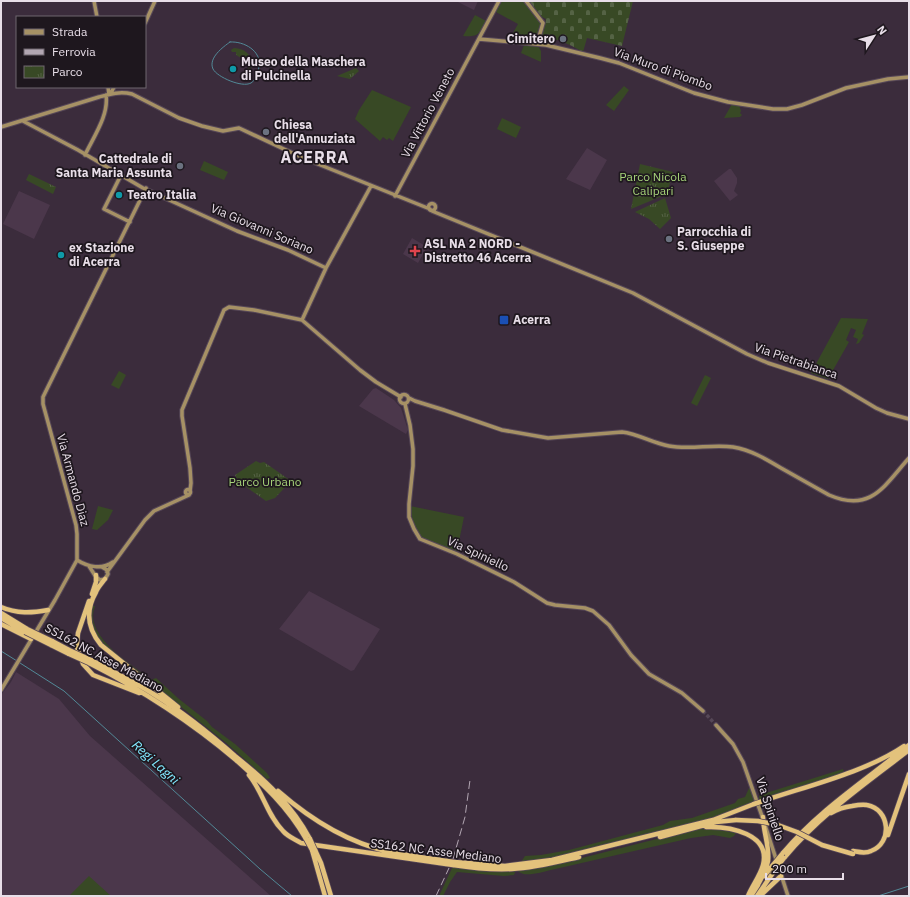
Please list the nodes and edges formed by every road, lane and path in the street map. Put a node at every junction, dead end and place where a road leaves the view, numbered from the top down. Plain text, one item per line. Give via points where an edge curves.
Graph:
1 (94, 1) edge
2 (156, 1) edge
3 (499, 1) edge
4 (526, 1) edge
5 (97, 16) edge
6 (146, 21) edge
7 (479, 39) junction
8 (537, 44) junction
9 (909, 77) edge
10 (108, 88) edge
11 (113, 88) edge
12 (109, 94) junction
13 (23, 121) junction
14 (1, 127) edge
15 (85, 155) junction
16 (120, 175) junction
17 (371, 186) junction
18 (146, 188) junction
19 (395, 196) junction
20 (431, 204) junction
21 (421, 206) junction
22 (435, 206) junction
23 (431, 210) junction
24 (442, 215) junction
25 (130, 222) junction
26 (326, 268) junction
27 (302, 320) junction
28 (401, 396) junction
29 (409, 398) junction
30 (405, 404) junction
31 (909, 419) edge
32 (909, 458) edge
33 (77, 560) junction
34 (116, 560) junction
35 (89, 566) junction
36 (101, 567) junction
37 (107, 572) junction
38 (96, 575) junction
39 (105, 579) junction
40 (1, 607) edge
41 (48, 610) junction
42 (1, 613) edge
43 (1, 618) edge
44 (1, 624) edge
45 (26, 630) junction
46 (31, 639) junction
47 (90, 662) junction
48 (1, 690) edge
49 (703, 712) tunnel mouth
50 (185, 720) junction
51 (716, 725) tunnel mouth
52 (211, 735) junction
53 (909, 744) edge
54 (909, 750) edge
55 (909, 774) edge
56 (258, 778) junction
57 (272, 789) junction
58 (763, 817) junction
59 (736, 819) junction
60 (713, 820) junction
61 (819, 820) junction
62 (701, 827) junction
63 (314, 850) junction
64 (853, 853) junction
65 (783, 855) junction
66 (447, 862) junction
67 (527, 865) junction
68 (781, 876) junction
69 (756, 888) junction
70 (325, 896) edge
71 (331, 896) edge
72 (750, 896) edge
73 (756, 896) edge
74 (760, 896) edge
75 (788, 896) edge

1 - 5 street
2 - 6 street
3 - 7 street, Via Vittorio Veneto
4 - 8 street via 543,23
7 - 8 street, Via Muro di Piombo
7 - 19 street, Via Vittorio Veneto
8 - 9 street, Via Muro di Piombo via 620,63 694,93 728,102 773,109 802,105 846,88
10 - 12 street
11 - 12 street
12 - 13 street
12 - 15 street via 107,107
12 - 17 street, Via Pietrabianca via 132,94 179,118 202,126 226,131 239,128
13 - 14 street
13 - 15 street, Via Giovanni Soriano
15 - 16 street, Via Giovanni Soriano
16 - 18 street, Via Giovanni Soriano
16 - 25 street via 104,209
17 - 19 street, Via Pietrabianca
17 - 26 street
18 - 25 street, Via Armando Diaz
18 - 26 street, Via Giovanni Soriano
19 - 21 street, Via Pietrabianca
20 - 21 street
20 - 22 street
20 - 23 street
21 - 23 street, Via Pietrabianca
22 - 23 street via 435,209
22 - 24 street
23 - 24 street, Via Pietrabianca
24 - 31 street, Via Pietrabianca via 633,293 754,357 839,386 876,408
25 - 33 street, Via Armando Diaz via 42,401 76,525
26 - 27 street
27 - 28 street via 360,370
27 - 34 street via 254,310 229,307 224,310 182,410 191,479 188,492 178,500 154,511
28 - 29 street
28 - 30 street, Via Spiniello via 400,401
29 - 30 street
29 - 32 street via 502,430 548,438 622,432 668,446 742,449 766,459 829,495 850,502 861,501 877,493
30 - 49 street, Via Spiniello via 413,448 409,516 420,539 514,582 548,603 593,611 649,674 682,693
33 - 35 street
33 - 41 street
34 - 36 street
34 - 37 street
35 - 36 street
35 - 38 street
36 - 37 street
36 - 38 street
37 - 39 street
38 - 39 street via 100,580
38 - 50 highway via 95,585 78,633 77,648 83,664 93,675 144,696
39 - 52 highway via 95,592 90,606 90,625 94,636 101,645
40 - 41 highway via 32,613
41 - 46 street
42 - 45 highway, SS162 NC Asse Mediano
43 - 45 highway, SS162 NC Asse Mediano
44 - 46 highway
45 - 47 highway, SS162 NC Asse Mediano, bridge
46 - 48 street
47 - 50 highway, SS162 NC Asse Mediano
47 - 52 highway, SS162 NC Asse Mediano via 154,694
50 - 56 highway, SS162 NC Asse Mediano
51 - 58 street, Via Spiniello via 738,752 751,780
52 - 56 highway, SS162 NC Asse Mediano
53 - 60 highway, bridge via 889,756 844,774
53 - 65 highway via 828,808
54 - 61 highway
55 - 64 highway via 884,844 871,854
56 - 57 highway
56 - 66 highway, SS162 NC Asse Mediano via 261,792 282,831 301,843
57 - 63 highway, bridge via 288,805
57 - 66 highway, SS162 NC Asse Mediano via 334,830 363,843 389,852
58 - 68 street, Via Spiniello
58 - 69 highway via 768,860
59 - 60 highway
59 - 62 highway
59 - 64 highway, bridge via 778,825 822,845
60 - 67 highway, SS162 NC Asse Mediano
61 - 64 highway via 842,808 859,805 871,806 881,813 886,833 879,847 870,852
61 - 65 highway
62 - 67 highway, SS162 NC Asse Mediano via 556,863
62 - 72 highway via 733,830 752,836 761,845 764,852 763,868
63 - 70 highway
63 - 71 highway via 321,863
65 - 69 highway, bridge via 773,864
65 - 73 highway, bridge
66 - 67 highway, SS162 NC Asse Mediano, bridge via 484,868
68 - 74 highway
68 - 75 street, Via Spiniello
69 - 72 highway

